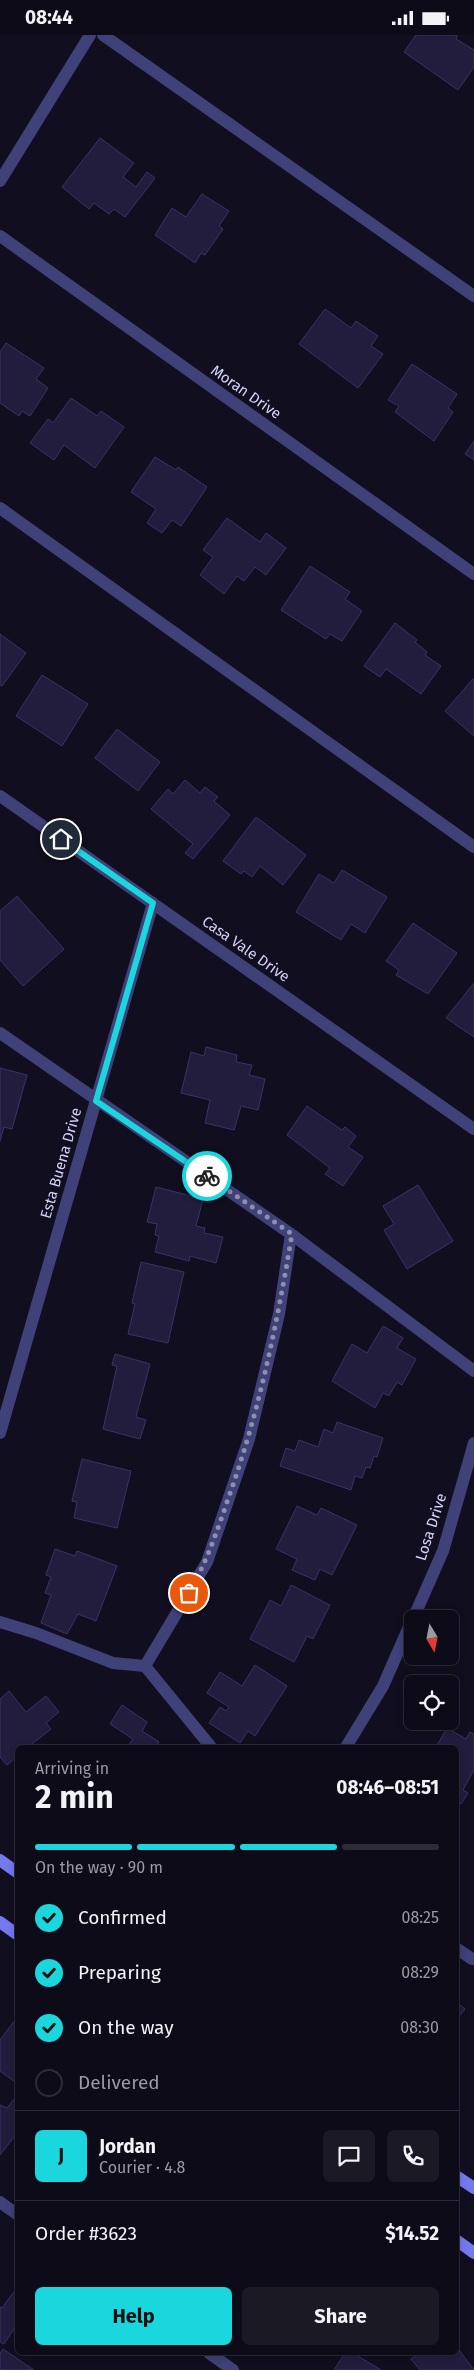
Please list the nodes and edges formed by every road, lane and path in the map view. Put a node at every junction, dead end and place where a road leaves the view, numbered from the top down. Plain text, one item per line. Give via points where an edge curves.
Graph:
1 (90, 35) edge
2 (103, 35) edge
3 (0, 181) edge
4 (0, 236) edge
5 (474, 296) edge
6 (0, 508) edge
7 (474, 574) edge
8 (0, 796) edge
9 (474, 847) edge
10 (153, 903) junction
11 (0, 1033) edge
12 (96, 1101) junction
13 (474, 1129) edge
14 (292, 1234) junction
15 (474, 1371) edge
16 (0, 1433) edge
17 (474, 1443) edge
18 (417, 1610) edge
19 (0, 1622) edge
20 (404, 1639) edge
21 (145, 1666) junction
22 (209, 1745) edge
23 (347, 1745) edge
24 (0, 1860) edge
25 (15, 1871) edge
26 (0, 1922) edge
27 (15, 1933) edge
28 (459, 1950) edge
29 (473, 1959) edge
30 (459, 2178) edge
31 (474, 2188) edge
32 (0, 2202) edge
33 (15, 2213) edge
34 (459, 2242) edge
35 (474, 2253) edge
36 (212, 2355) edge
37 (233, 2370) edge

1 - 3 street
2 - 5 street
4 - 7 street, Moran Drive
6 - 9 street
8 - 10 street, Casa Vale Drive
10 - 12 street, Esta Buena Drive
10 - 13 street, Casa Vale Drive
11 - 12 street
12 - 14 street
12 - 16 street, Esta Buena Drive
14 - 15 street
14 - 21 street via 279,1314 249,1439 207,1562
17 - 18 street, Losa Drive via 443,1551
19 - 21 street via 113,1663
20 - 23 street, Losa Drive via 383,1686
21 - 22 street
24 - 25 main road
26 - 27 main road
28 - 29 street
30 - 31 main road
32 - 33 street
34 - 35 main road
36 - 37 street

